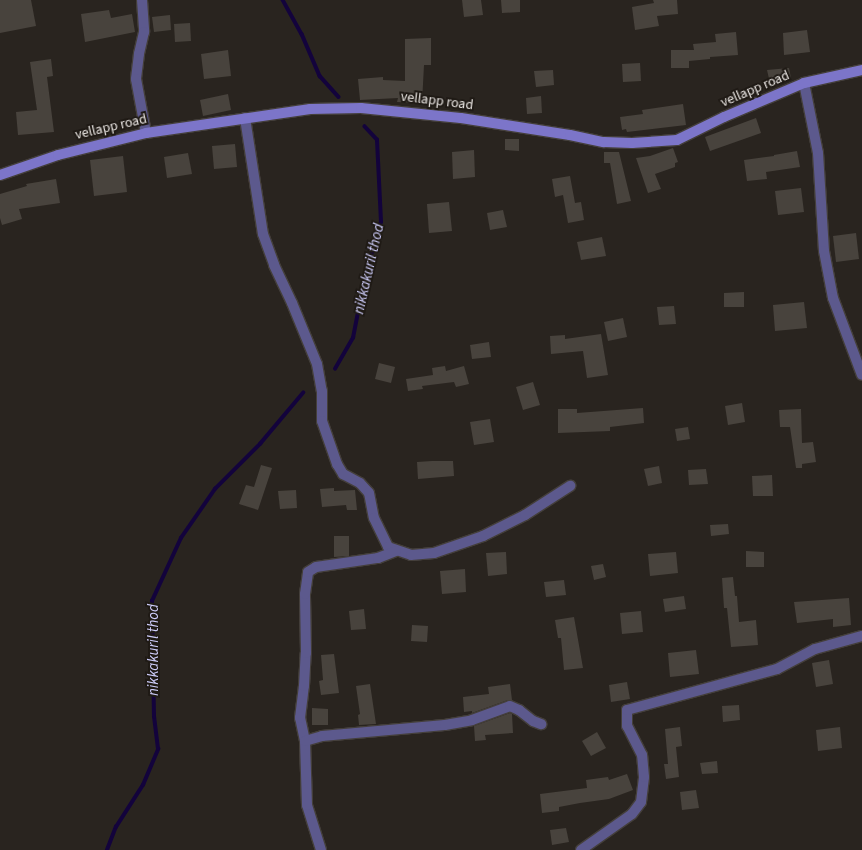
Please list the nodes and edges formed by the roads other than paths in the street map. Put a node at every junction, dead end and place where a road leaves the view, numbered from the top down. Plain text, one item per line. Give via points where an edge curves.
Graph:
1 (142, 0) edge
2 (862, 70) edge
3 (804, 83) junction
4 (246, 118) junction
5 (146, 133) junction
6 (0, 175) edge
7 (862, 375) edge
8 (570, 486) dead end
9 (396, 551) junction
10 (862, 636) edge
11 (541, 724) dead end
12 (305, 742) junction
13 (321, 850) edge
14 (581, 850) edge

1 - 5 street via 144,32 136,79
2 - 3 main road, vellapp road
3 - 4 main road, vellapp road via 670,141 604,142 461,118 361,108 310,109
3 - 7 street via 818,153 824,251 833,298
4 - 5 main road, vellapp road
4 - 9 street via 263,234 317,364 322,391 322,421 340,469 369,493 374,518 382,536 388,547
5 - 6 main road, vellapp road via 58,154
8 - 9 street via 525,515 484,536 434,553 411,555
9 - 12 street via 378,558 316,567 308,572 305,594 306,653 300,718
10 - 14 street via 815,649 777,669 627,710 627,726 642,755 644,777 641,802 632,814
11 - 12 street via 510,706 472,720 322,736
12 - 13 street via 307,805

